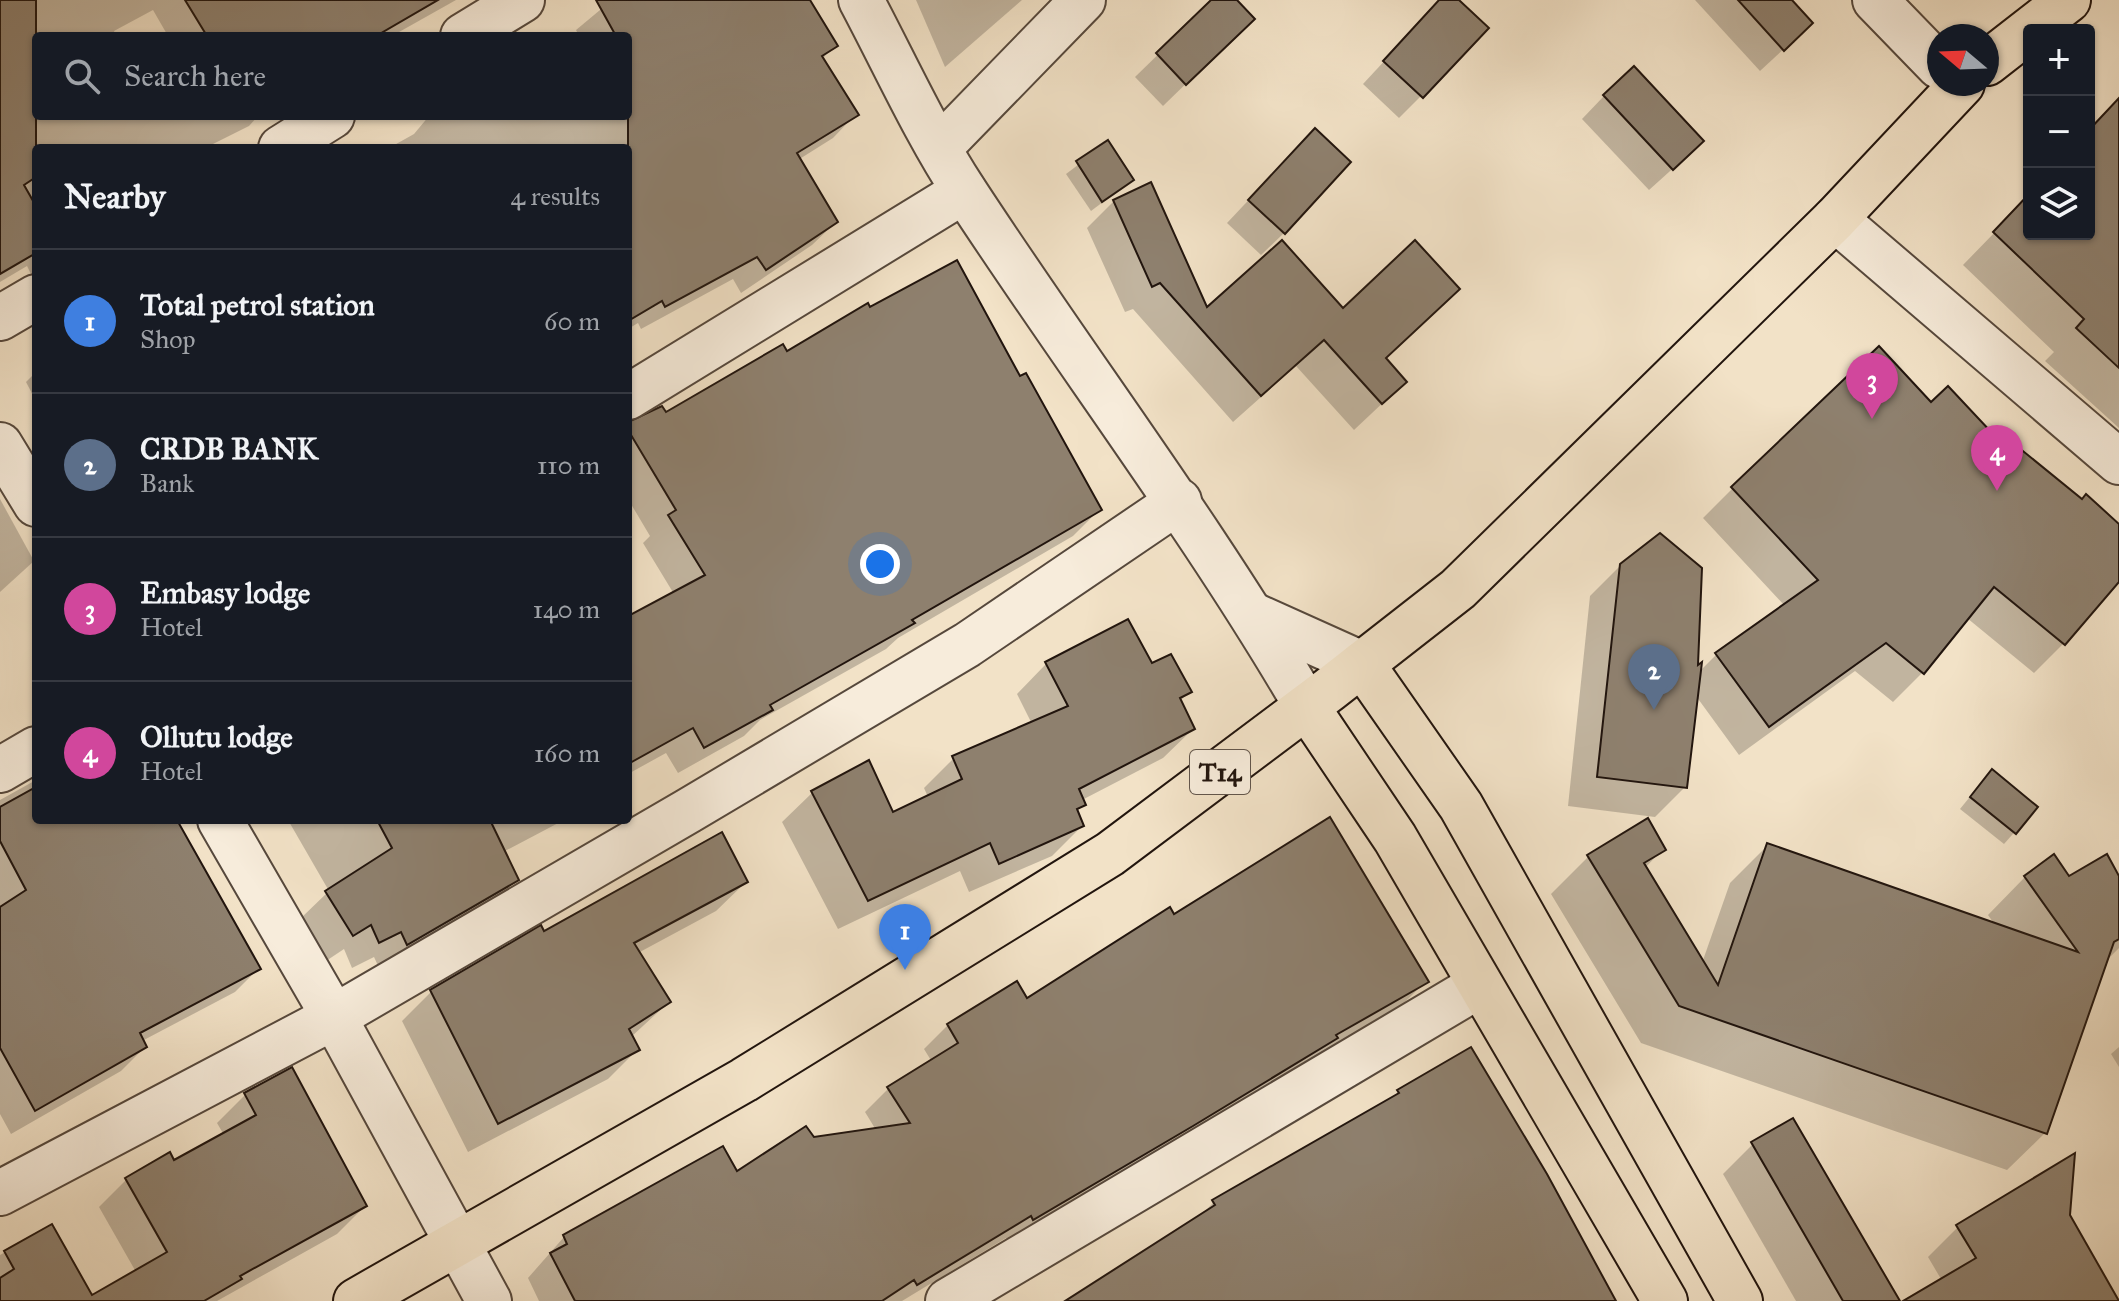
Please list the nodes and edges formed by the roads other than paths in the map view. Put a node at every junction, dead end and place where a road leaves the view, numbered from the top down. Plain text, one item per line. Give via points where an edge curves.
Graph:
1 (522, 0) edge
2 (861, 0) edge
3 (1083, 0) edge
4 (1875, 0) edge
5 (2047, 0) edge
6 (2068, 0) edge
7 (470, 32) edge
8 (2021, 34) junction
9 (1927, 47) edge
10 (1999, 50) edge
11 (1944, 96) edge
12 (326, 120) edge
13 (287, 144) edge
14 (939, 148) junction
15 (964, 191) junction
16 (1835, 219) junction
17 (32, 299) edge
18 (0, 318) edge
19 (632, 395) edge
20 (0, 445) edge
21 (2119, 462) edge
22 (32, 497) edge
23 (1179, 501) junction
24 (1253, 615) junction
25 (1362, 664) junction
26 (1307, 707) junction
27 (32, 751) edge
28 (0, 770) edge
29 (222, 824) edge
30 (1480, 985) junction
31 (334, 1017) junction
32 (6, 1177) edge
33 (456, 1243) junction
34 (356, 1301) edge
35 (489, 1301) edge
36 (948, 1301) edge
37 (1665, 1301) edge
38 (1740, 1301) edge

1 - 7 street
2 - 14 street
3 - 14 street
4 - 9 street
5 - 8 main road, T14
6 - 8 main road, T14
8 - 10 main road, T14
11 - 16 main road, T14
12 - 13 street
14 - 15 street
15 - 19 street
15 - 23 street
16 - 21 street
16 - 25 main road, T14 via 1458,589
17 - 18 street
20 - 22 street
23 - 24 street
23 - 31 street via 967,645
24 - 25 street
24 - 26 street
25 - 26 main road, T14
25 - 38 main road via 1461,806
26 - 30 main road via 1395,838
26 - 33 main road, T14 via 1110,854 744,1080
27 - 28 street
29 - 31 street
30 - 36 street
30 - 37 main road
31 - 32 street
31 - 33 street
33 - 34 main road, T14
33 - 35 street

